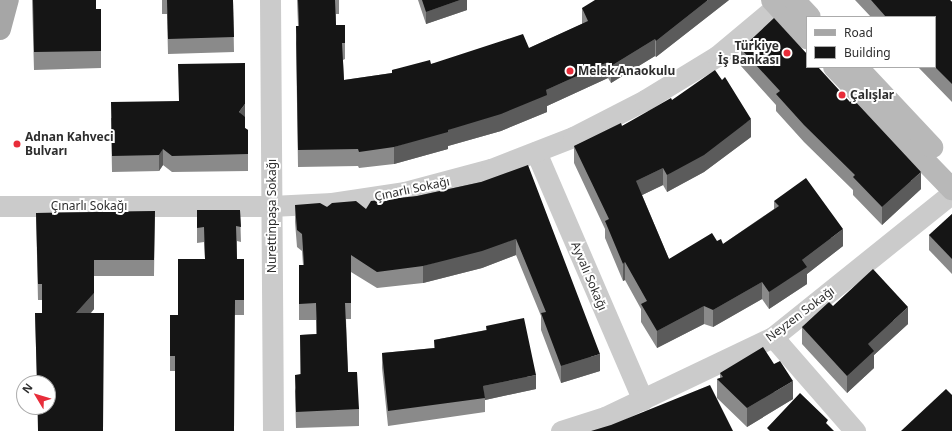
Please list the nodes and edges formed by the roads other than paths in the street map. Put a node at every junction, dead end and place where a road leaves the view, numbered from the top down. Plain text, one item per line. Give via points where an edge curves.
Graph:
1 (8, 0) edge
2 (270, 0) edge
3 (781, 2) edge
4 (808, 16) edge
5 (0, 29) edge
6 (806, 37) edge
7 (835, 68) edge
8 (858, 68) edge
9 (536, 152) junction
10 (952, 168) edge
11 (952, 189) edge
12 (952, 193) edge
13 (0, 206) edge
14 (272, 206) junction
15 (773, 337) junction
16 (643, 400) junction
17 (274, 431) edge
18 (562, 431) edge
19 (855, 431) edge

1 - 5 main road
2 - 14 street, Nurettinpaşa Sokağı
3 - 4 main road
3 - 6 main road
3 - 9 street, Çınarlı Sokağı via 716,56 652,96 573,137
7 - 11 main road
8 - 10 main road
9 - 14 street, Çınarlı Sokağı via 492,170 405,192 332,203
9 - 16 street, Ayvalı Sokağı
12 - 15 street, Neyzen Sokağı
13 - 14 street, Çınarlı Sokağı
14 - 17 street, Nurettinpaşa Sokağı
15 - 16 street, Neyzen Sokağı
15 - 19 street
16 - 18 street, Neyzen Sokağı via 605,417

